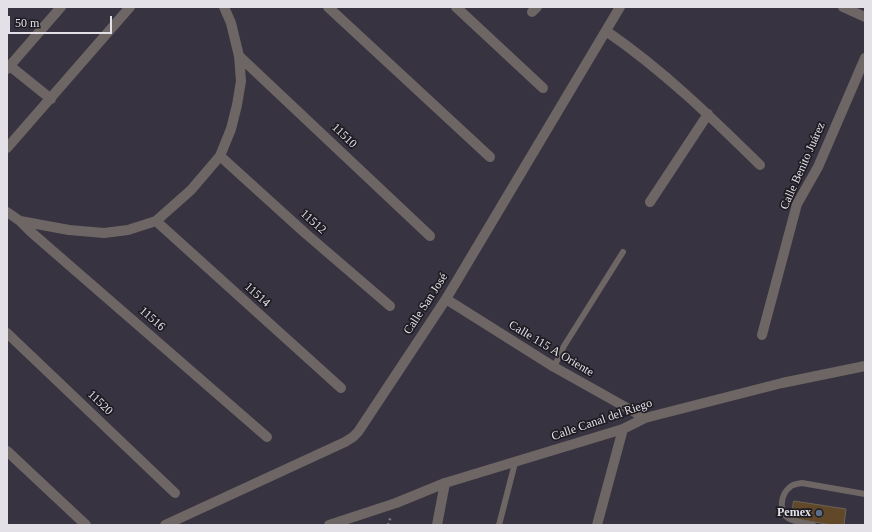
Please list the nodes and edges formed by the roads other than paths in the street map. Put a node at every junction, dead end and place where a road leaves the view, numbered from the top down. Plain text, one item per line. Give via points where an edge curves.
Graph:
1 (61, 7) edge
2 (130, 7) edge
3 (224, 7) edge
4 (328, 7) edge
5 (456, 7) edge
6 (620, 7) edge
7 (843, 7) edge
8 (865, 17) edge
9 (606, 31) junction
10 (239, 56) junction
11 (865, 58) edge
12 (9, 67) edge
13 (543, 88) dead end
14 (51, 99) junction
15 (708, 114) junction
16 (7, 148) edge
17 (220, 156) junction
18 (490, 157) dead end
19 (760, 165) dead end
20 (650, 202) dead end
21 (7, 212) edge
22 (20, 221) junction
23 (156, 221) junction
24 (430, 236) dead end
25 (623, 252) dead end
26 (446, 299) junction
27 (390, 306) dead end
28 (7, 333) edge
29 (762, 335) dead end
30 (865, 366) edge
31 (554, 367) junction
32 (341, 388) dead end
33 (645, 418) junction
34 (623, 429) junction
35 (267, 437) dead end
36 (7, 452) edge
37 (515, 463) junction
38 (445, 483) junction
39 (175, 493) dead end
40 (865, 494) edge
41 (169, 524) edge
42 (86, 525) edge
43 (329, 525) edge
44 (437, 525) edge
45 (499, 525) edge
46 (597, 525) edge
47 (813, 525) edge

1 - 12 street
2 - 14 street
3 - 10 street via 231,23
4 - 18 street
5 - 13 street
6 - 9 street, Calle San José
7 - 8 street
9 - 15 street via 656,68
9 - 26 street, Calle San José
10 - 17 street via 241,82 237,106
10 - 24 street, 11510
11 - 29 street, Calle Benito Juárez via 818,167 797,204
12 - 14 street
14 - 16 street
15 - 19 street
15 - 20 street
17 - 23 street via 191,190
17 - 27 street, 11512
21 - 22 street, 11516
22 - 23 street via 104,233 128,230
22 - 35 street, 11516
23 - 32 street, 11514
25 - 31 lane via 564,346
26 - 31 street, Calle 115 A Oriente
26 - 41 street, Calle San José via 353,437
28 - 39 street, 11520
30 - 33 street, Calle Canal del Riego via 782,383
31 - 33 street, Calle 115 A Oriente
33 - 34 street, Calle Canal del Riego
34 - 37 street, Calle Canal del Riego
34 - 46 street
36 - 42 street
37 - 38 street, Calle Canal del Riego
37 - 45 lane
38 - 43 street, Calle Canal del Riego via 396,503
38 - 44 street
40 - 47 lane via 802,483 794,484 783,496 783,514 789,519

